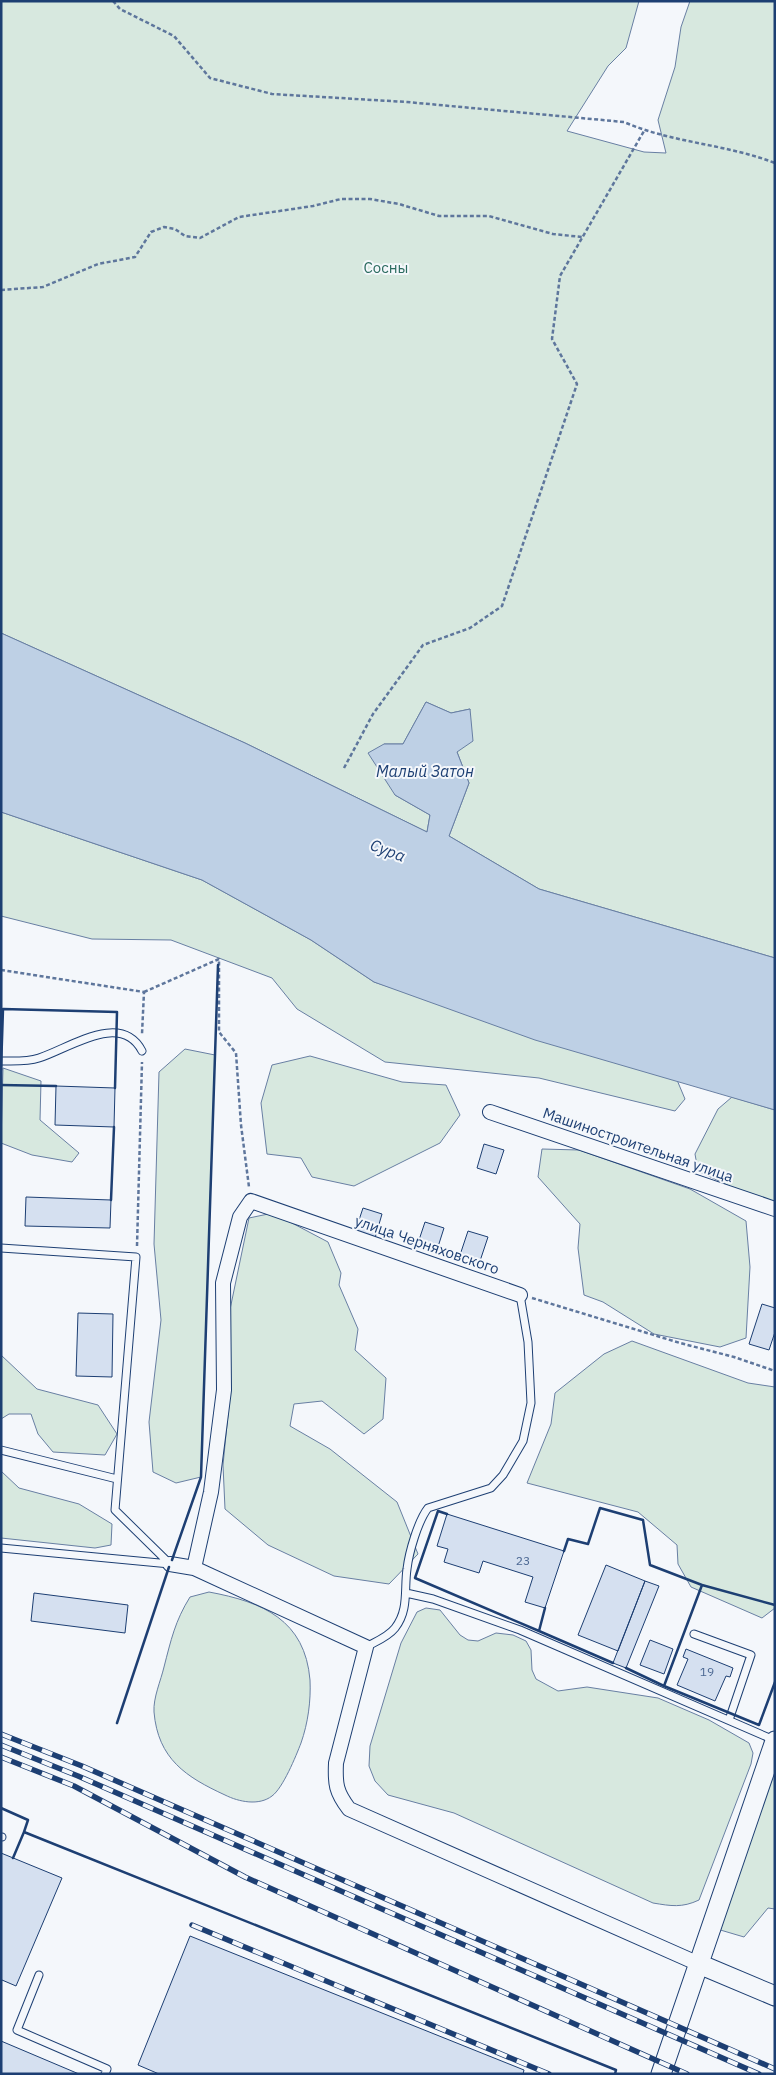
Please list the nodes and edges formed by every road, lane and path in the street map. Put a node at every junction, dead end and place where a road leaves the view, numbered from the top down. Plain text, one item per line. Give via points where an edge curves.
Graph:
1 (113, 1) edge
2 (644, 131) junction
3 (775, 163) edge
4 (582, 237) junction
5 (1, 290) edge
6 (344, 768) dead end
7 (1, 970) edge
8 (144, 992) junction
9 (142, 1051) junction
10 (1, 1061) edge
11 (490, 1112) dead end
12 (251, 1201) junction
13 (775, 1209) edge
14 (1, 1248) edge
15 (136, 1258) junction
16 (520, 1295) junction
17 (775, 1371) edge
18 (1, 1450) edge
19 (117, 1479) junction
20 (1, 1548) edge
21 (170, 1564) junction
22 (194, 1568) junction
23 (406, 1593) junction
24 (694, 1634) dead end
25 (366, 1646) junction
26 (729, 1720) junction
27 (775, 1741) edge
28 (699, 1964) junction
29 (38, 1975) dead end
30 (775, 1996) edge
31 (105, 2074) edge
32 (661, 2074) edge

1 - 2 path via 120,9 174,36 210,78 272,94 407,102 615,121
2 - 3 path via 750,153
2 - 4 path
4 - 5 path via 553,234 489,216 439,216 399,204 342,199 239,217 200,238 164,227 150,232 135,257 98,264 43,287
4 - 6 path via 560,276 552,339 577,384 502,606 470,628 423,645 373,714
7 - 8 path
8 - 9 path
8 - 12 path via 219,959 219,1032 236,1053
9 - 10 lane via 129,1035 101,1034 40,1058
9 - 15 path
11 - 13 street, Машиностроительная улица
12 - 16 street, улица Черняховского
12 - 22 street via 240,1217 223,1282 224,1390 211,1492
14 - 15 lane
15 - 19 lane
16 - 17 path
16 - 23 lane via 528,1342 531,1403 523,1441 503,1475 491,1488 428,1508 422,1515 407,1569
18 - 19 lane
19 - 21 lane via 115,1510
20 - 21 lane
21 - 22 street
22 - 25 street
23 - 25 lane via 402,1614 394,1629
23 - 26 lane via 433,1598 520,1630
24 - 26 lane via 751,1655
25 - 28 street via 336,1763 339,1796 349,1809
26 - 27 lane
27 - 28 main road
28 - 30 main road
28 - 32 main road
29 - 31 lane via 17,2030 107,2069

